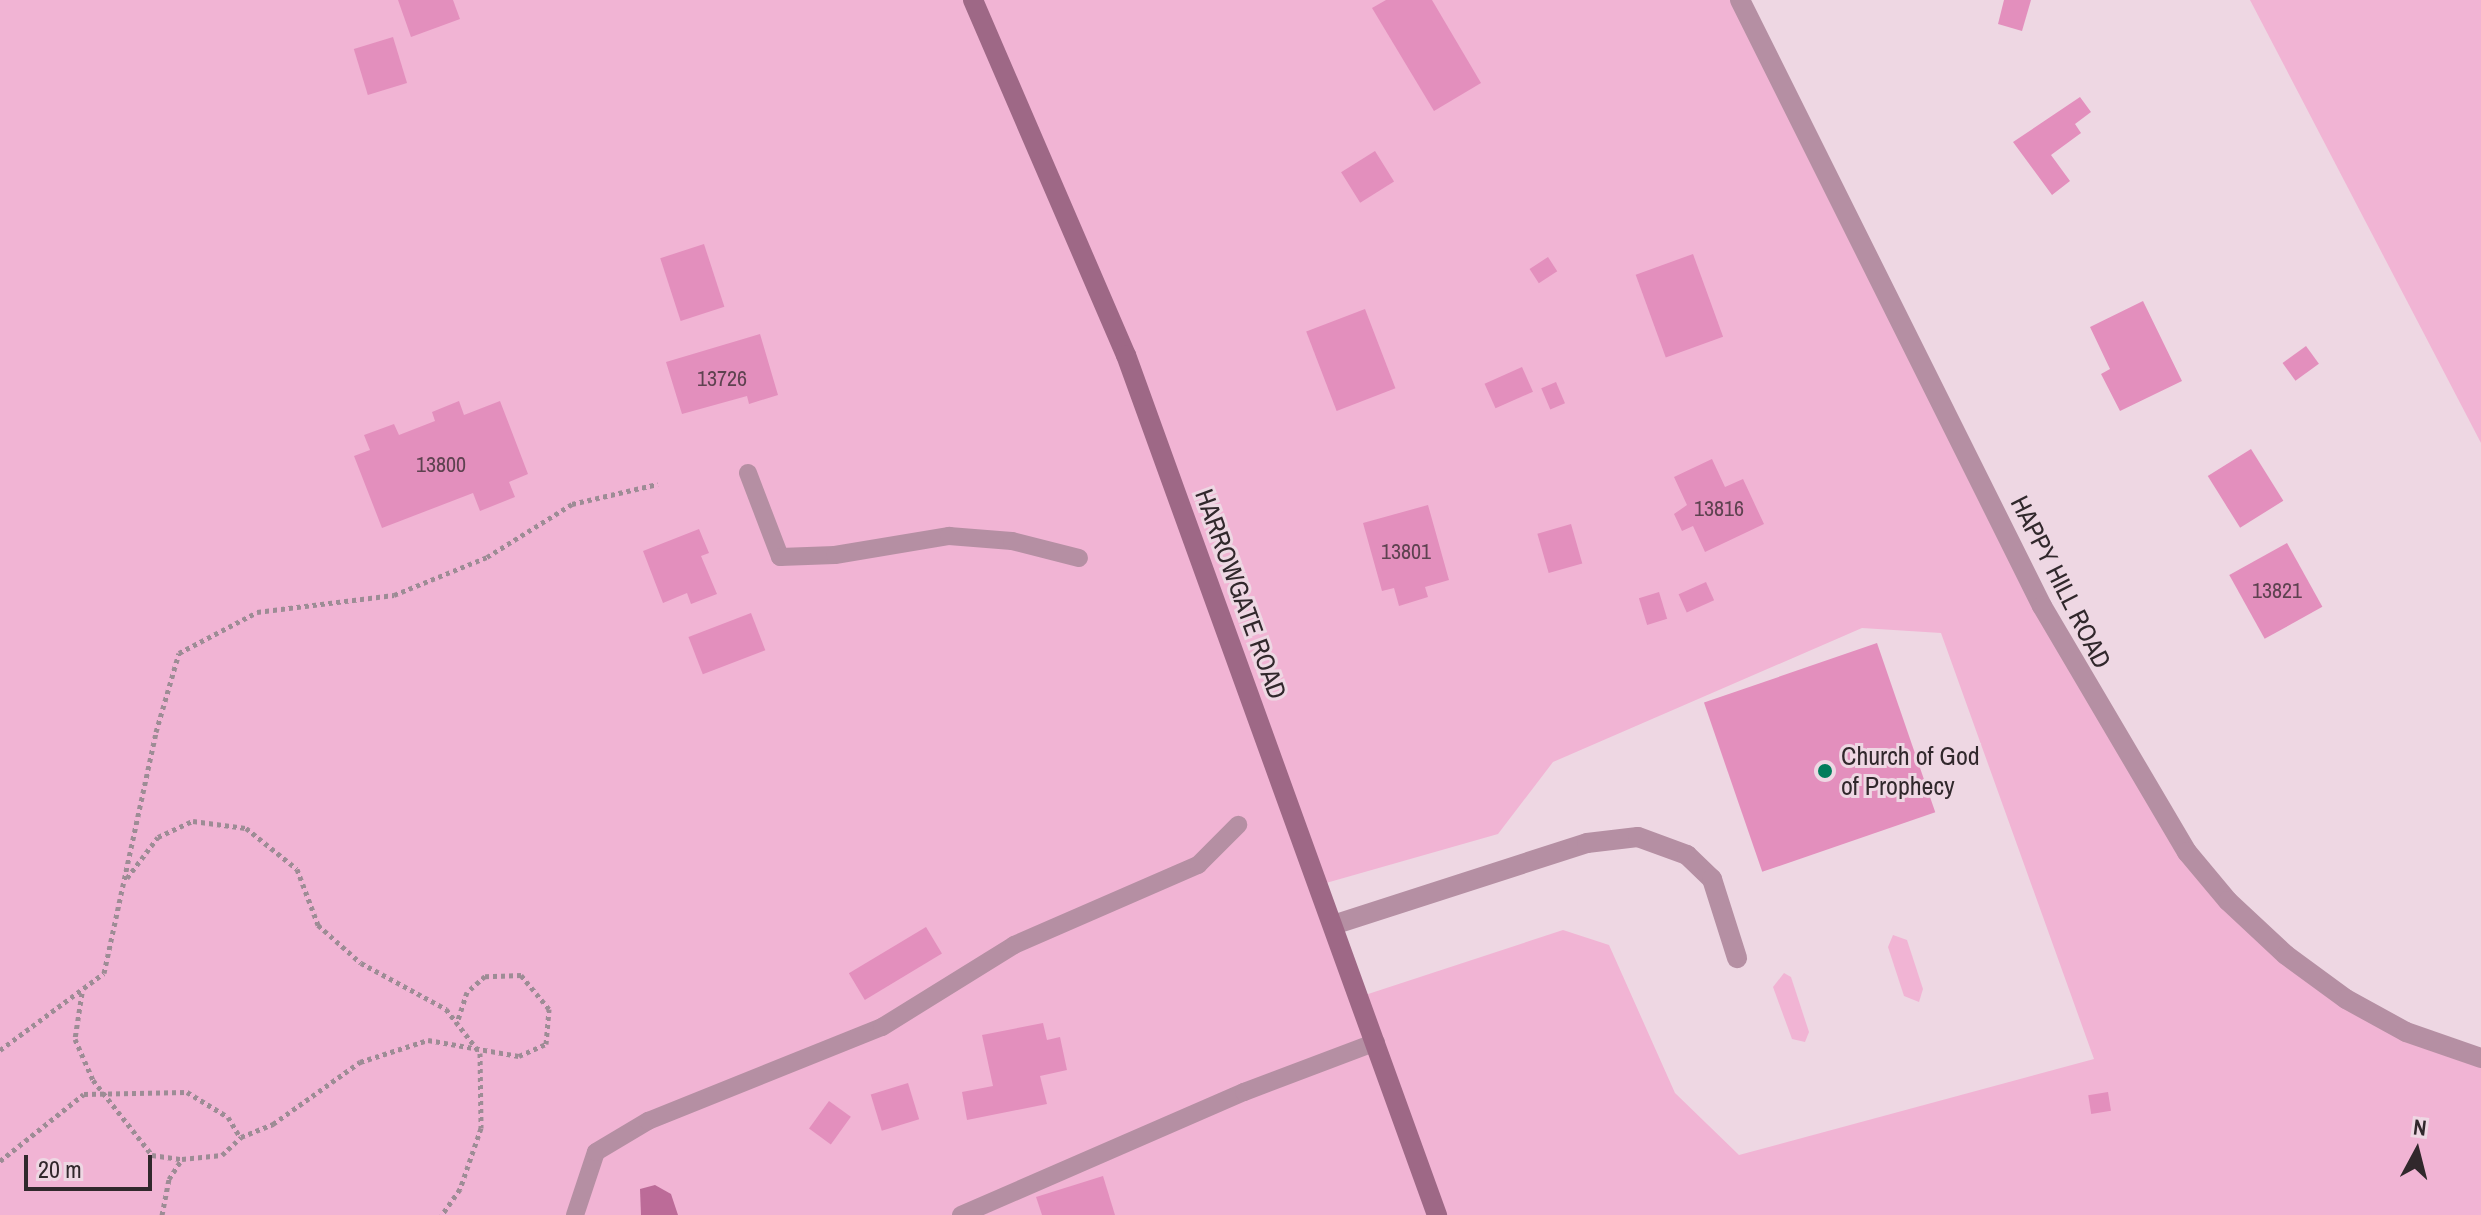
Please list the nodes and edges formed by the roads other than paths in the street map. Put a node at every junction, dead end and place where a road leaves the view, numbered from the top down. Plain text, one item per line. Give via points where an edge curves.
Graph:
1 (973, 0) edge
2 (1740, 0) edge
3 (748, 473) dead end
4 (1079, 558) dead end
5 (1238, 825) dead end
6 (1333, 925) junction
7 (1737, 958) dead end
8 (1376, 1042) junction
9 (2481, 1058) edge
10 (575, 1215) edge
11 (961, 1215) edge
12 (1437, 1215) edge

1 - 6 main road, HARROWGATE ROAD via 1126,355
2 - 9 street, HAPPY HILL ROAD via 2042,606 2187,852 2228,901 2286,955 2346,999 2406,1032
3 - 4 lane via 780,557 835,555 949,536 1012,541
5 - 10 lane via 1198,865 1014,945 882,1027 648,1121 596,1152
6 - 7 street via 1587,843 1638,837 1687,855 1712,879
6 - 8 main road, HARROWGATE ROAD
8 - 11 lane via 1244,1092
8 - 12 main road, HARROWGATE ROAD

